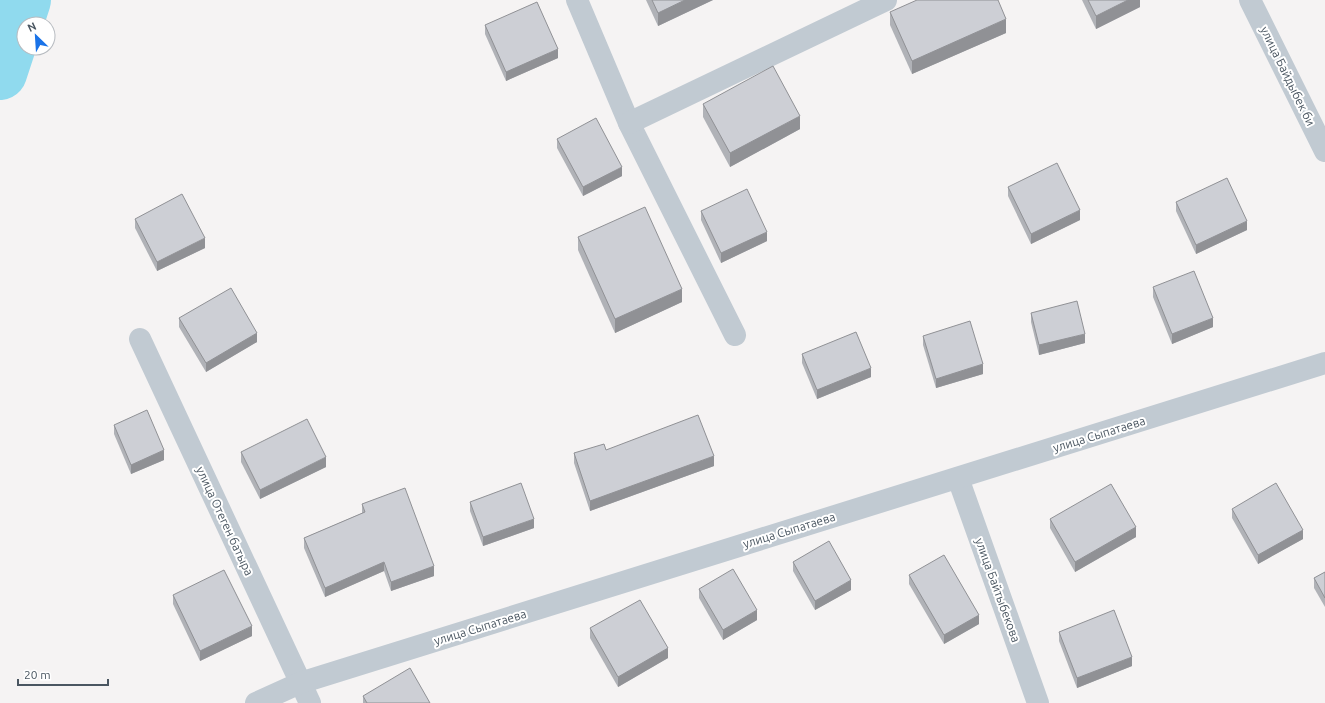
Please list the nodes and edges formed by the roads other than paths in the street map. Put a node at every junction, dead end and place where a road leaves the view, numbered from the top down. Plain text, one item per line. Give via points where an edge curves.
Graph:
1 (577, 0) edge
2 (886, 0) edge
3 (1250, 0) edge
4 (629, 123) junction
5 (1325, 151) edge
6 (735, 335) dead end
7 (140, 339) dead end
8 (1325, 363) edge
9 (958, 478) junction
10 (300, 683) junction
11 (256, 703) edge
12 (310, 703) edge
13 (1038, 703) edge

1 - 4 street
2 - 4 street
3 - 5 street, улица Байдыбек би
4 - 6 street
7 - 10 street, улица Отеген батыра
8 - 9 street, улица Сыпатаева
9 - 10 street, улица Сыпатаева
9 - 13 street, улица Байтыбекова
10 - 11 street, улица Сыпатаева
10 - 12 street, улица Отеген батыра

